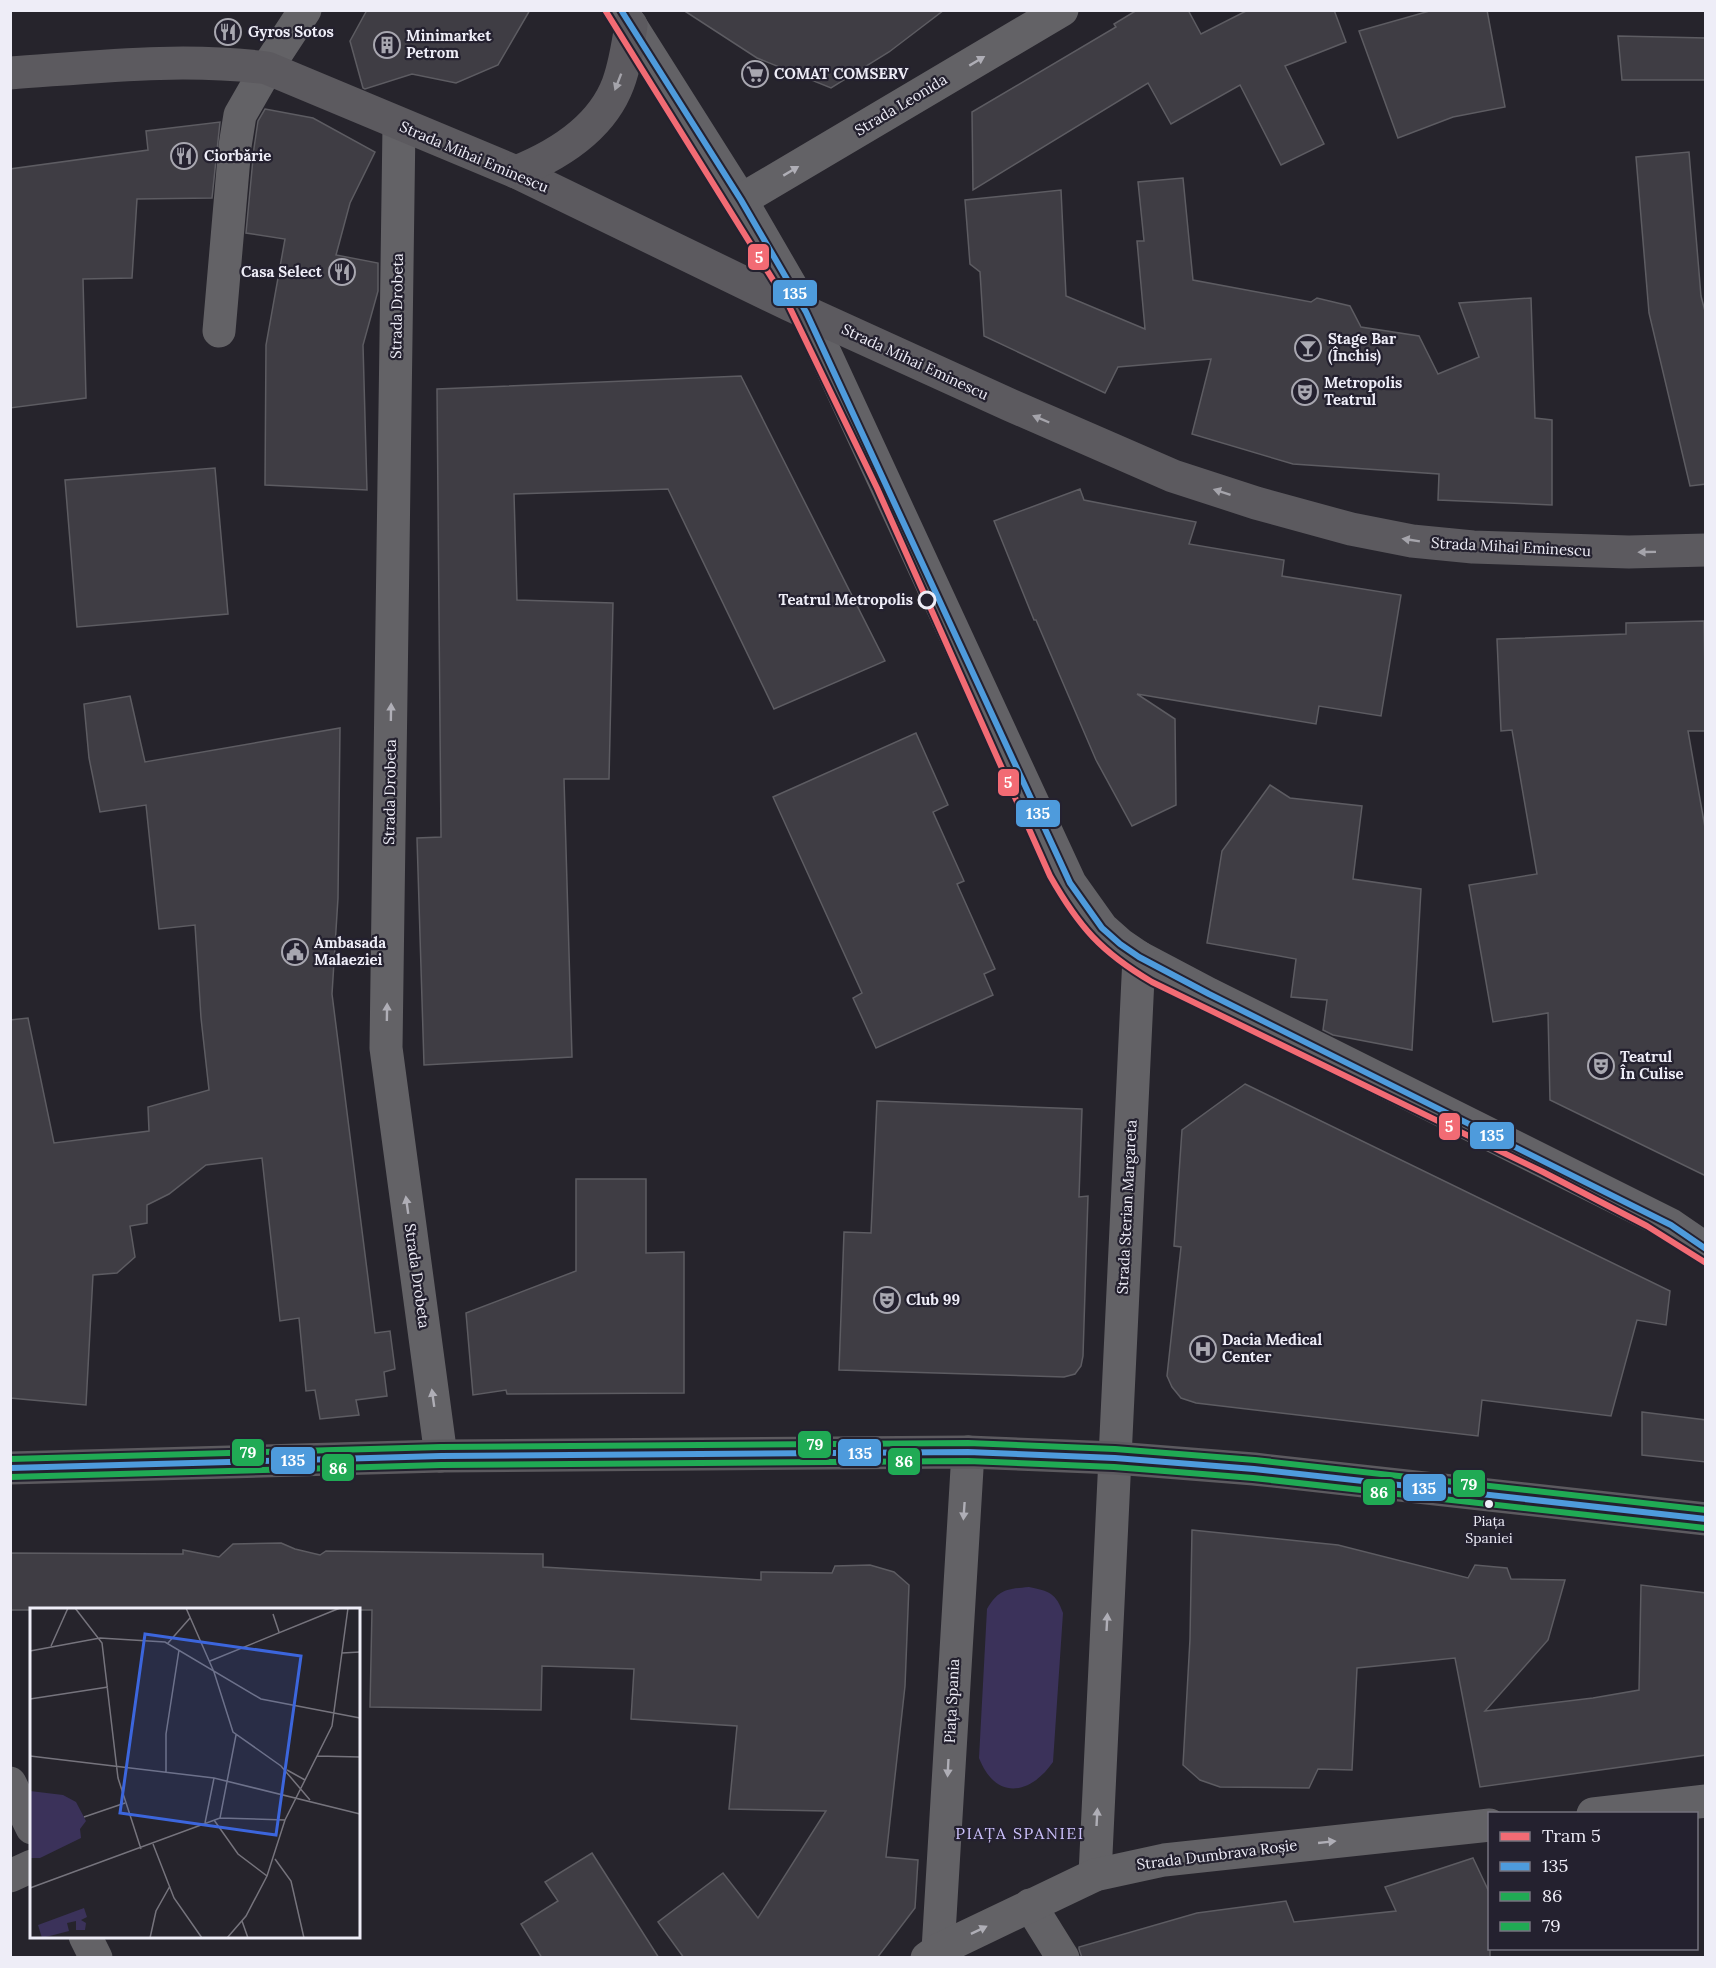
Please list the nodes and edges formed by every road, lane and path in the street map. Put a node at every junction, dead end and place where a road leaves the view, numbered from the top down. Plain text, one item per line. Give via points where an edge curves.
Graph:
1 (305, 10) edge
2 (1062, 10) edge
3 (626, 18) edge
4 (267, 68) junction
5 (10, 73) edge
6 (399, 125) junction
7 (516, 172) junction
8 (741, 200) junction
9 (806, 312) junction
10 (219, 331) dead end
11 (1706, 550) edge
12 (1139, 957) junction
13 (1671, 1225) junction
14 (1706, 1239) edge
15 (1706, 1249) edge
16 (968, 1452) junction
17 (441, 1456) junction
18 (1115, 1458) junction
19 (10, 1468) edge
20 (1706, 1519) edge
21 (10, 1783) edge
22 (1706, 1801) edge
23 (1610, 1812) edge
24 (30, 1824) edge
25 (1488, 1825) edge
26 (30, 1867) edge
27 (1095, 1875) junction
28 (10, 1876) edge
29 (1030, 1905) junction
30 (86, 1938) edge
31 (933, 1954) edge
32 (96, 1958) edge
33 (1063, 1958) edge

1 - 4 street
8 -> 2 street, Strada Leonida
3 -> 7 main road via 625,63 607,105 574,141
3 - 8 street
4 - 5 main road, Strada Mihai Eminescu via 192,62
4 - 6 main road, Strada Mihai Eminescu
4 - 10 street via 240,115
6 - 7 main road, Strada Mihai Eminescu
17 -> 6 street, Strada Drobeta via 386,1048
7 - 9 main road, Strada Mihai Eminescu
8 - 9 street
11 -> 9 main road, Strada Mihai Eminescu via 1473,547 1350,529 1173,476
9 - 12 street via 1070,883 1102,928
12 - 13 street
12 - 18 street, Strada Sterian Margareta
13 - 14 street
13 - 15 street
16 - 17 main road
16 - 18 main road
16 -> 31 street, Piața Spania
17 - 19 main road
18 - 20 main road
27 -> 18 street
21 - 24 street
22 - 23 street
27 -> 25 street, Strada Dumbrava Roșie via 1164,1860
26 - 28 street
27 - 29 street, Strada Dumbrava Roșie
31 -> 29 street, Strada Dumbrava Roșie
29 - 33 street
30 - 32 street

